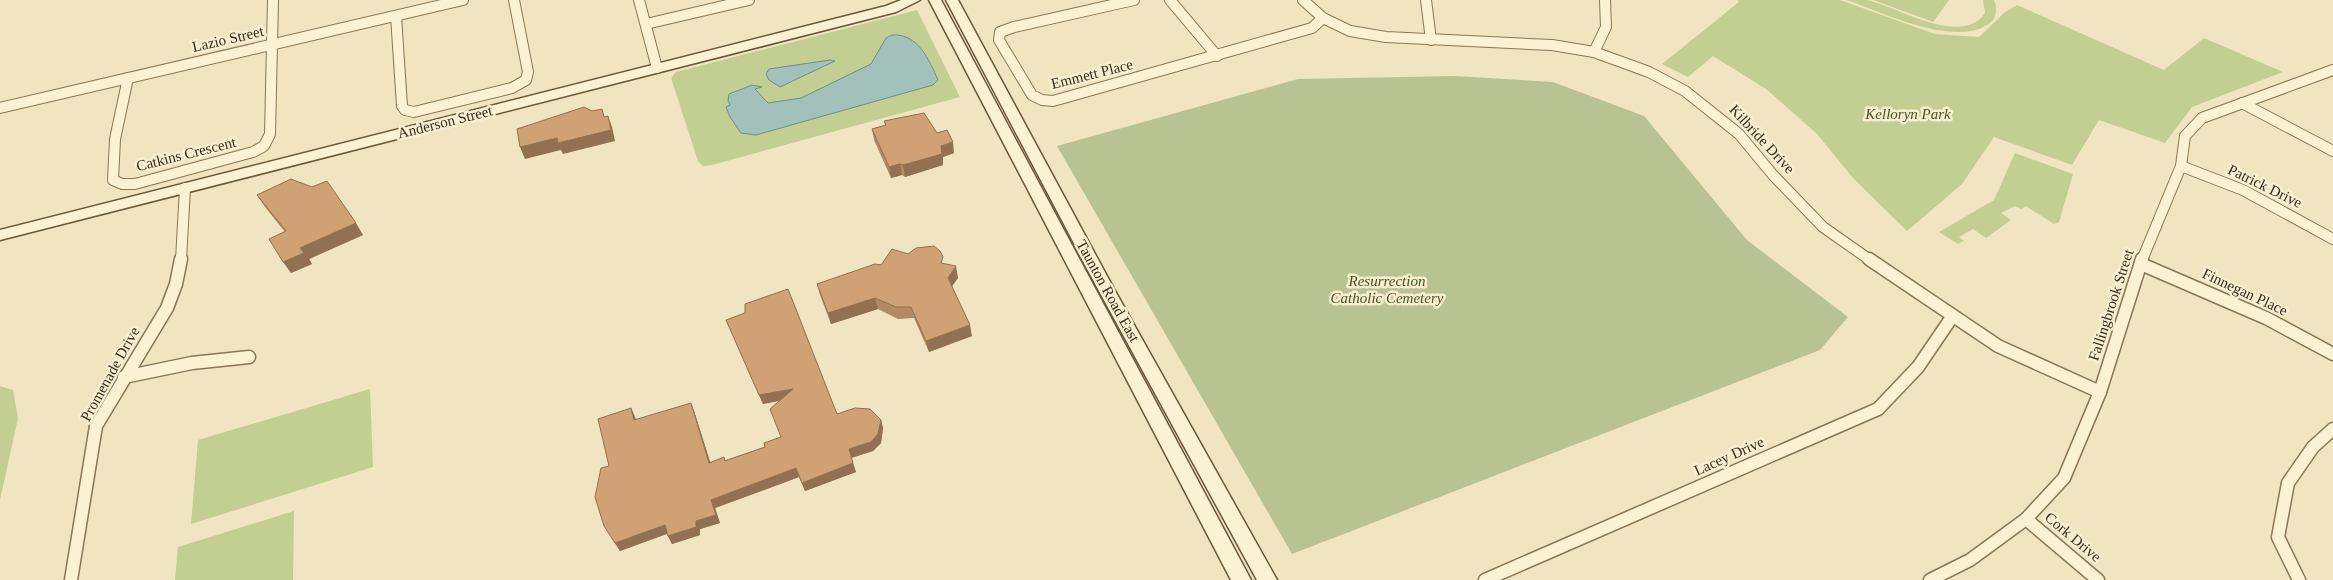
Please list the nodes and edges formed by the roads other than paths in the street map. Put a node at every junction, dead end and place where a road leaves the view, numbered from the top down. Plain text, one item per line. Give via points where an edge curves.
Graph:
1 (273, 0) edge
2 (463, 0) edge
3 (514, 0) edge
4 (640, 0) edge
5 (749, 0) edge
6 (914, 0) edge
7 (952, 0) edge
8 (1134, 0) edge
9 (1170, 0) edge
10 (1303, 0) edge
11 (1426, 0) edge
12 (1605, 0) edge
13 (938, 1) edge
14 (891, 9) junction
15 (396, 16) junction
16 (1323, 18) junction
17 (646, 24) junction
18 (1431, 40) junction
19 (273, 44) junction
20 (1594, 52) junction
21 (1217, 56) junction
22 (658, 68) junction
23 (2333, 70) edge
24 (128, 78) junction
25 (2242, 102) junction
26 (0, 108) edge
27 (2333, 151) edge
28 (2181, 166) junction
29 (185, 188) junction
30 (0, 235) edge
31 (2333, 239) edge
32 (2140, 264) junction
33 (1952, 317) junction
34 (2333, 354) edge
35 (249, 357) dead end
36 (124, 377) junction
37 (2100, 392) junction
38 (2333, 429) edge
39 (2026, 519) junction
40 (71, 580) edge
41 (1242, 580) edge
42 (1267, 580) edge
43 (1485, 580) edge
44 (1930, 580) edge
45 (2098, 580) edge
46 (2299, 580) edge

1 - 19 street
2 - 15 street, Lazio Street
3 - 15 street via 528,72 526,80 512,88 414,112 402,106
4 - 17 street
5 - 17 street
6 - 14 main road, Anderson Street
7 - 42 main road, Taunton Road East via 1106,289
8 - 21 street, Emmett Place via 1014,27 1000,32 999,40 1032,95 1053,101
9 - 21 street
10 - 16 street, Kilbride Drive
11 - 18 street
12 - 20 street via 1606,27
13 - 14 main road, Anderson Street via 896,11
13 - 41 main road, Taunton Road East
14 - 22 main road, Anderson Street
15 - 19 street, Lazio Street
16 - 18 street, Kilbride Drive via 1350,31
16 - 21 street, Emmett Place via 1312,28
17 - 22 street
18 - 20 street, Kilbride Drive via 1552,45
19 - 24 street, Lazio Street
19 - 24 street, Catkins Crescent via 270,134 264,146 253,152 135,184 113,180 112,170
20 - 33 street, Kilbride Drive via 1649,72 1685,91 1739,134 1823,227
22 - 29 main road, Anderson Street
23 - 25 street, Fallingbrook Street
24 - 26 street, Lazio Street
25 - 27 street
25 - 28 street, Fallingbrook Street via 2202,118 2185,136
28 - 31 street, Patrick Drive via 2243,190
28 - 32 street, Fallingbrook Street
29 - 30 street, Anderson Street
29 - 36 street, Promenade Drive via 182,256 176,284 167,308
32 - 34 street, Finnegan Place via 2266,318
32 - 37 street, Fallingbrook Street
33 - 37 street, Kilbride Drive via 1998,346
33 - 43 street, Lacey Drive via 1918,367 1878,408
35 - 36 street via 192,363
36 - 40 street, Promenade Drive via 96,426
37 - 39 street, Fallingbrook Street via 2064,478
38 - 46 street via 2313,447 2288,482 2278,537
39 - 44 street, Fallingbrook Street via 1970,560
39 - 45 street, Cork Drive

